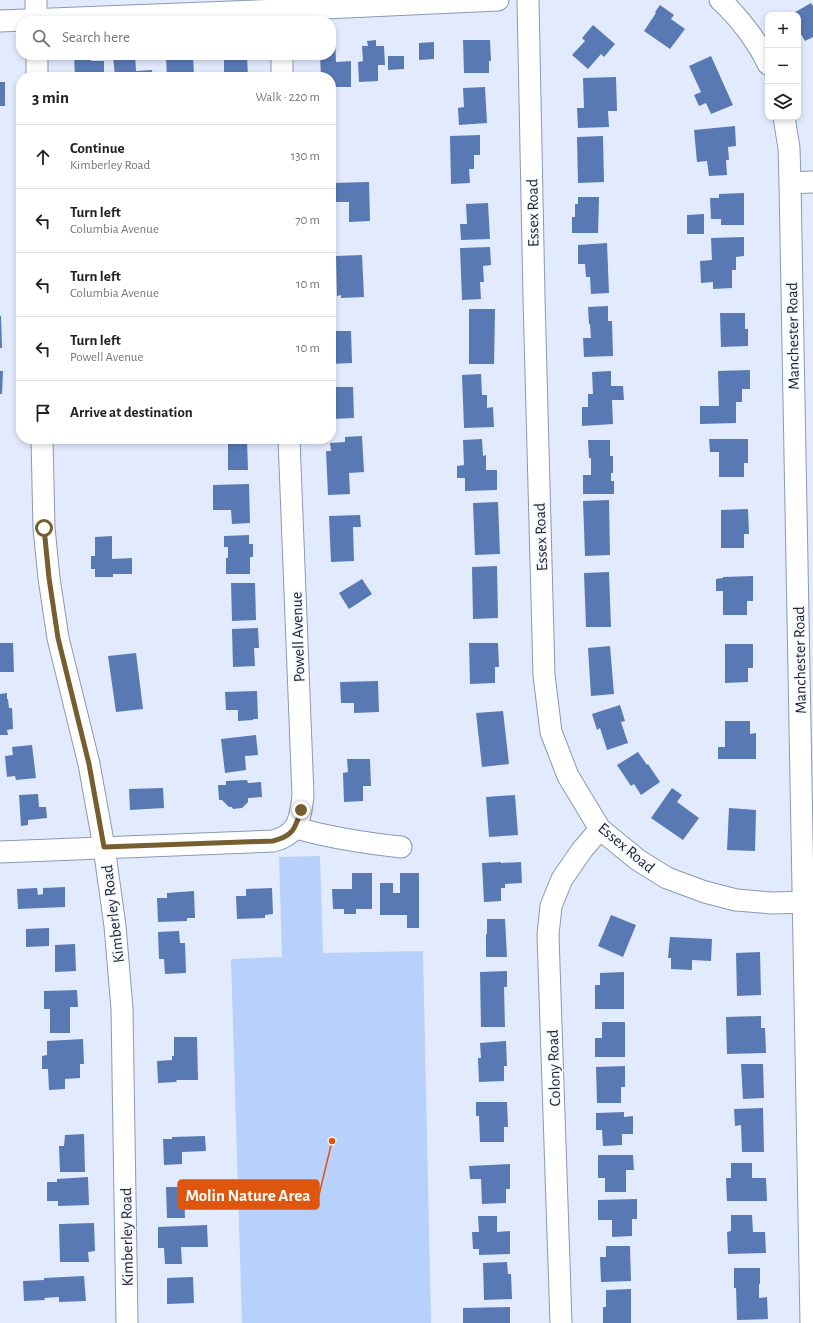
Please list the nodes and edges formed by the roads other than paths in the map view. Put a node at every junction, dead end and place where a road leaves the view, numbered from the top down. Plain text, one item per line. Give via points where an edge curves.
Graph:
1 (498, 0) edge
2 (528, 0) edge
3 (720, 0) edge
4 (36, 13) edge
5 (22, 16) edge
6 (282, 16) edge
7 (16, 17) edge
8 (0, 21) edge
9 (765, 57) edge
10 (37, 60) edge
11 (282, 60) edge
12 (37, 72) edge
13 (282, 72) edge
14 (784, 120) edge
15 (813, 182) edge
16 (790, 183) junction
17 (42, 444) edge
18 (289, 444) edge
19 (600, 829) junction
20 (294, 830) junction
21 (104, 847) junction
22 (401, 847) dead end
23 (0, 852) edge
24 (808, 902) edge
25 (127, 1323) edge
26 (561, 1323) edge
27 (812, 1323) edge

1 - 6 street
2 - 19 street, Essex Road via 544,675 551,732 568,776
3 - 9 street via 745,28
4 - 5 street
4 - 6 street
7 - 8 street
10 - 12 street
11 - 13 street
14 - 16 street, Manchester Road
15 - 16 street
16 - 24 street, Manchester Road
17 - 21 street, Kimberley Road via 44,528 58,638 89,764
18 - 20 street, Powell Avenue via 303,796
19 - 24 street, Essex Road via 638,860 667,878 699,890 736,900
19 - 26 street, Colony Road via 562,879 550,906
20 - 21 street via 284,838 273,841
20 - 22 street via 353,842
21 - 23 street
21 - 25 street, Kimberley Road via 115,926 122,1008
24 - 27 street, Manchester Road

